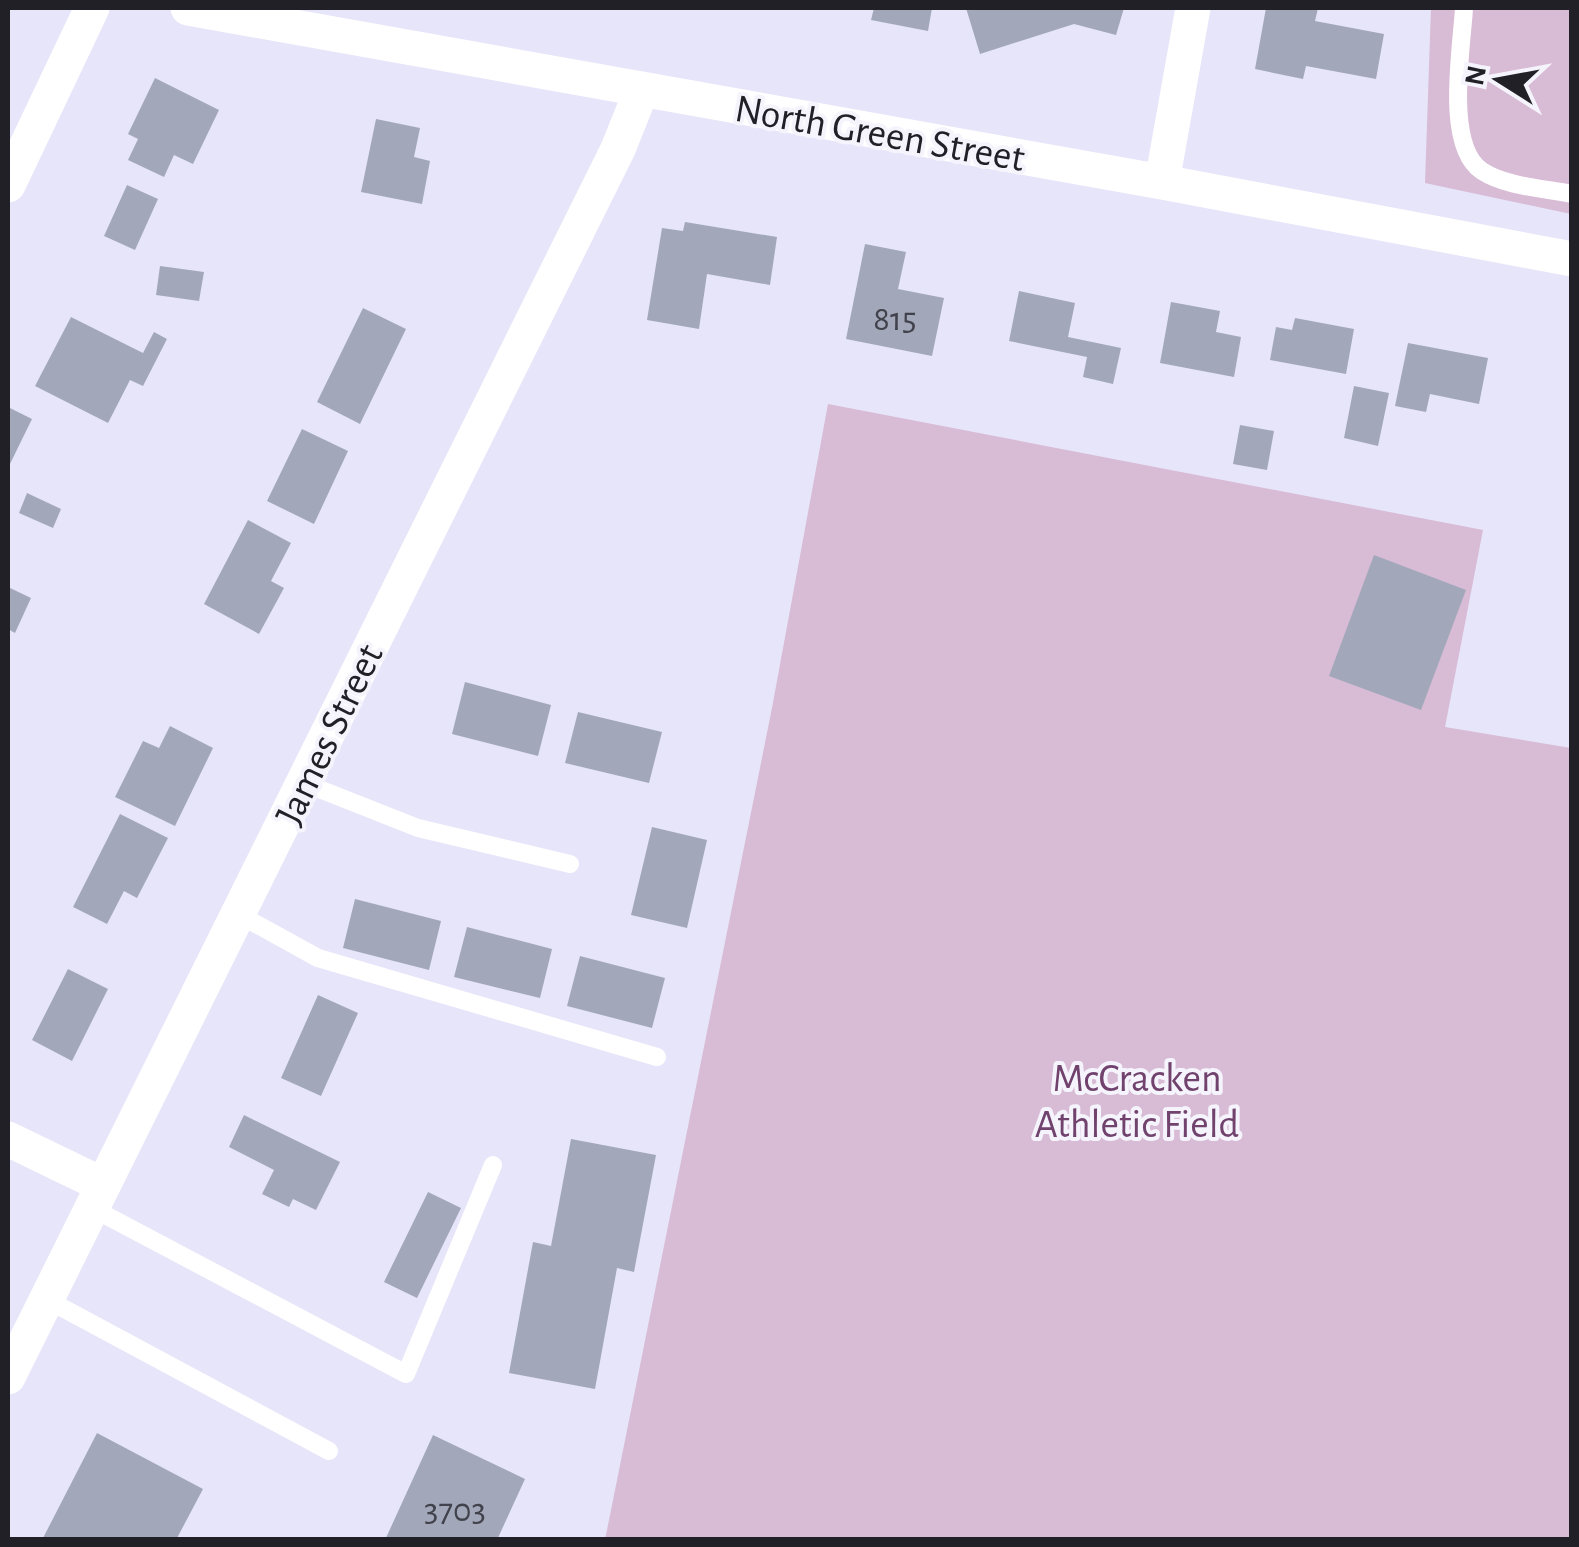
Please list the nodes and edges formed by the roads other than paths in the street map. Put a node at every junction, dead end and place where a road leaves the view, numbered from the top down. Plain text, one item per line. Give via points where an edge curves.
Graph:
1 (92, 8) edge
2 (188, 8) edge
3 (1193, 8) edge
4 (1464, 8) edge
5 (642, 89) junction
6 (1162, 182) junction
7 (8, 185) edge
8 (1572, 194) edge
9 (1572, 259) edge
10 (304, 782) junction
11 (570, 864) dead end
12 (238, 914) junction
13 (657, 1057) dead end
14 (8, 1139) edge
15 (493, 1164) dead end
16 (97, 1197) junction
17 (46, 1299) junction
18 (8, 1376) edge
19 (329, 1451) dead end

1 - 7 street
2 - 5 street, North Green Street
3 - 6 street
4 - 8 lane via 1457,106 1462,142 1478,169 1501,180
5 - 6 street, North Green Street
5 - 10 street, James Street
6 - 9 street, North Green Street
10 - 11 lane via 418,828
10 - 12 street, James Street
12 - 13 lane via 318,958
12 - 16 street, James Street
14 - 16 street
15 - 16 lane via 406,1374
16 - 17 street, James Street
17 - 18 street, James Street
17 - 19 lane

